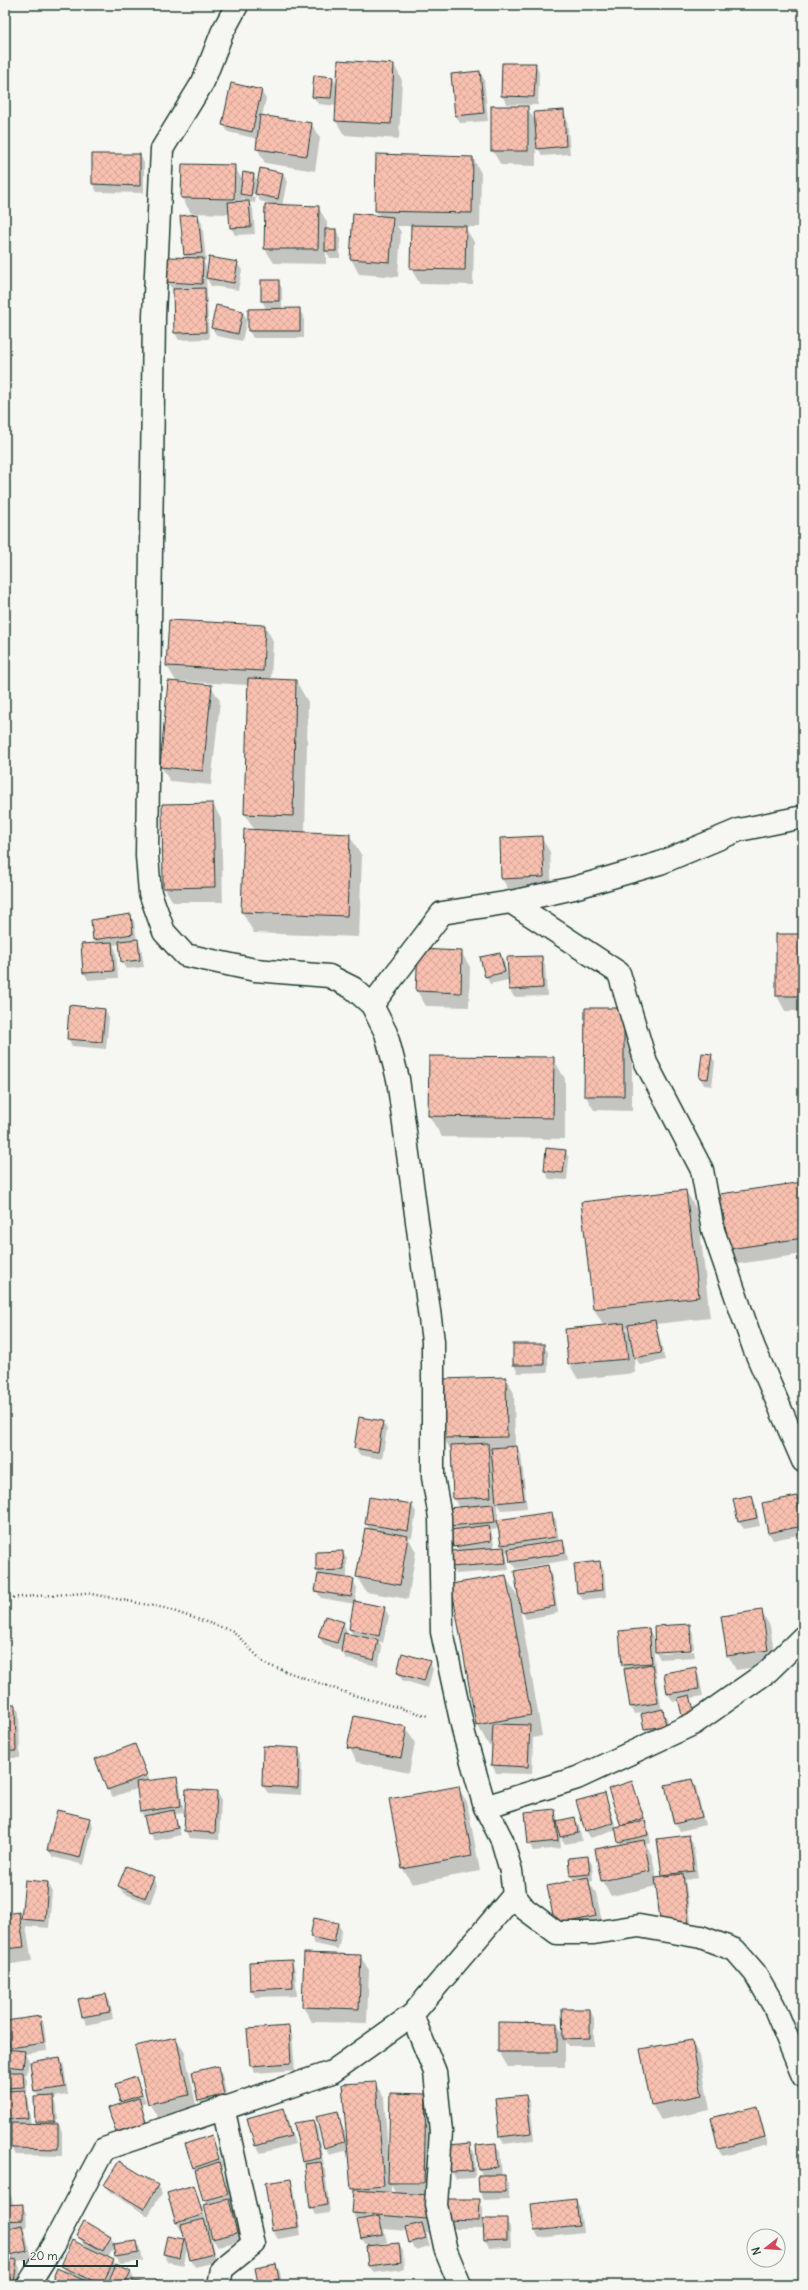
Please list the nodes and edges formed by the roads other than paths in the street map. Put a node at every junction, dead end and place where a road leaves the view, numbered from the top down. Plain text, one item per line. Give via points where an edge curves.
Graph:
1 (237, 5) edge
2 (803, 817) edge
3 (511, 902) junction
4 (372, 1005) junction
5 (803, 1461) edge
6 (803, 1637) edge
7 (485, 1807) junction
8 (514, 1895) junction
9 (412, 2015) junction
10 (803, 2076) edge
11 (223, 2107) junction
12 (28, 2285) edge
13 (219, 2285) edge
14 (460, 2285) edge

1 - 4 street via 202,82 162,149 154,324 147,856 150,893 164,932 185,955 255,970 329,976 353,988
2 - 3 street via 739,830 660,862 574,888
3 - 4 street via 442,913
3 - 5 street via 619,973 646,1063 702,1170 713,1230 751,1340
4 - 7 street via 386,1034 398,1079 432,1341 433,1477 440,1517 442,1632 464,1734
6 - 7 street via 767,1672 694,1724 577,1778
7 - 8 street via 502,1840 511,1871
8 - 9 street
8 - 10 street via 525,1908 556,1933 594,1933 639,1926 701,1937 735,1950 754,1973 774,2006
9 - 11 street via 332,2072
9 - 14 street via 435,2072 441,2132 436,2205 446,2251
11 - 12 street via 104,2149
11 - 13 street via 253,2244 222,2269

